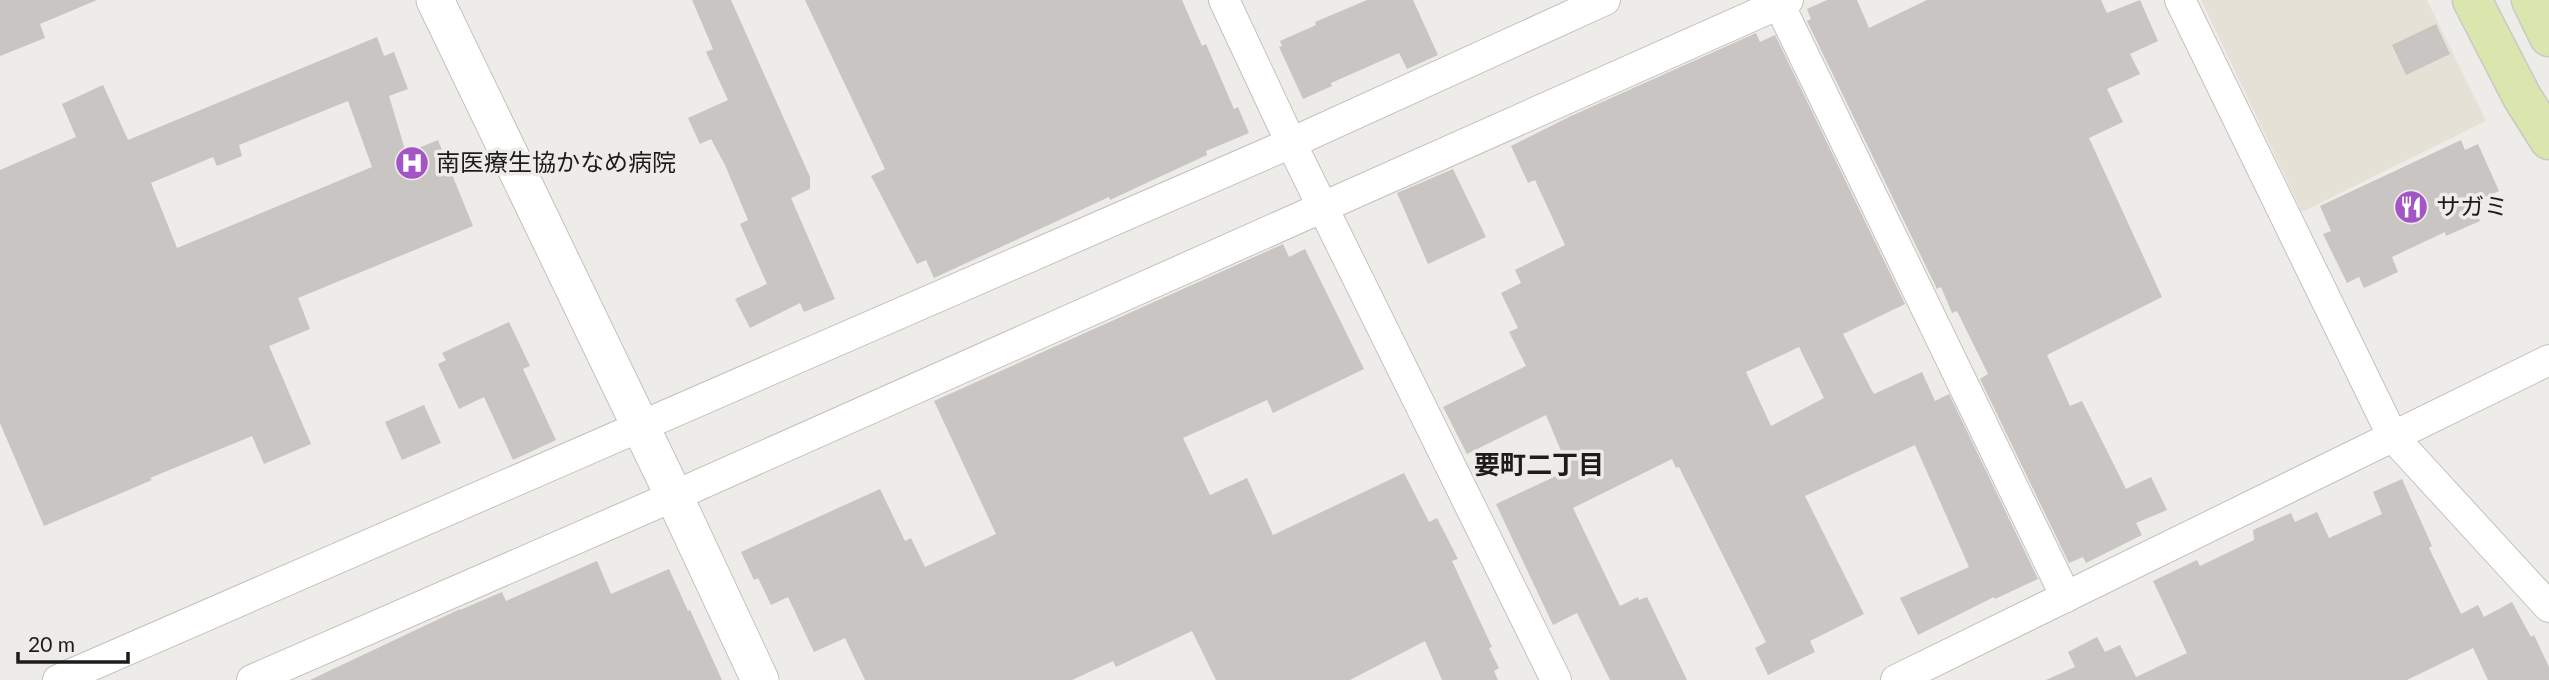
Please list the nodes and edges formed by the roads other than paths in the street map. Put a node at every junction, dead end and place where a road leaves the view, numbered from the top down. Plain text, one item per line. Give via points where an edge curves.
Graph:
1 (435, 0) edge
2 (1224, 0) edge
3 (1605, 0) edge
4 (2180, 0) edge
5 (2472, 0) edge
6 (2531, 0) edge
7 (1784, 2) edge
8 (2549, 37) edge
9 (2549, 140) edge
10 (1291, 143) junction
11 (1323, 206) junction
12 (2549, 360) edge
13 (640, 426) junction
14 (2393, 438) junction
15 (674, 496) junction
16 (2066, 597) junction
17 (2549, 607) edge
18 (58, 680) edge
19 (252, 680) edge
20 (760, 680) edge
21 (1556, 680) edge
22 (1896, 680) edge

1 - 13 street
2 - 10 street
3 - 10 street
4 - 14 street
5 - 9 main road
6 - 8 main road
7 - 11 street
7 - 16 street
10 - 11 street
10 - 13 street
11 - 15 street
11 - 21 street
12 - 14 street
13 - 15 street
13 - 18 street
14 - 16 street
14 - 17 street
15 - 19 street
15 - 20 street
16 - 22 street

